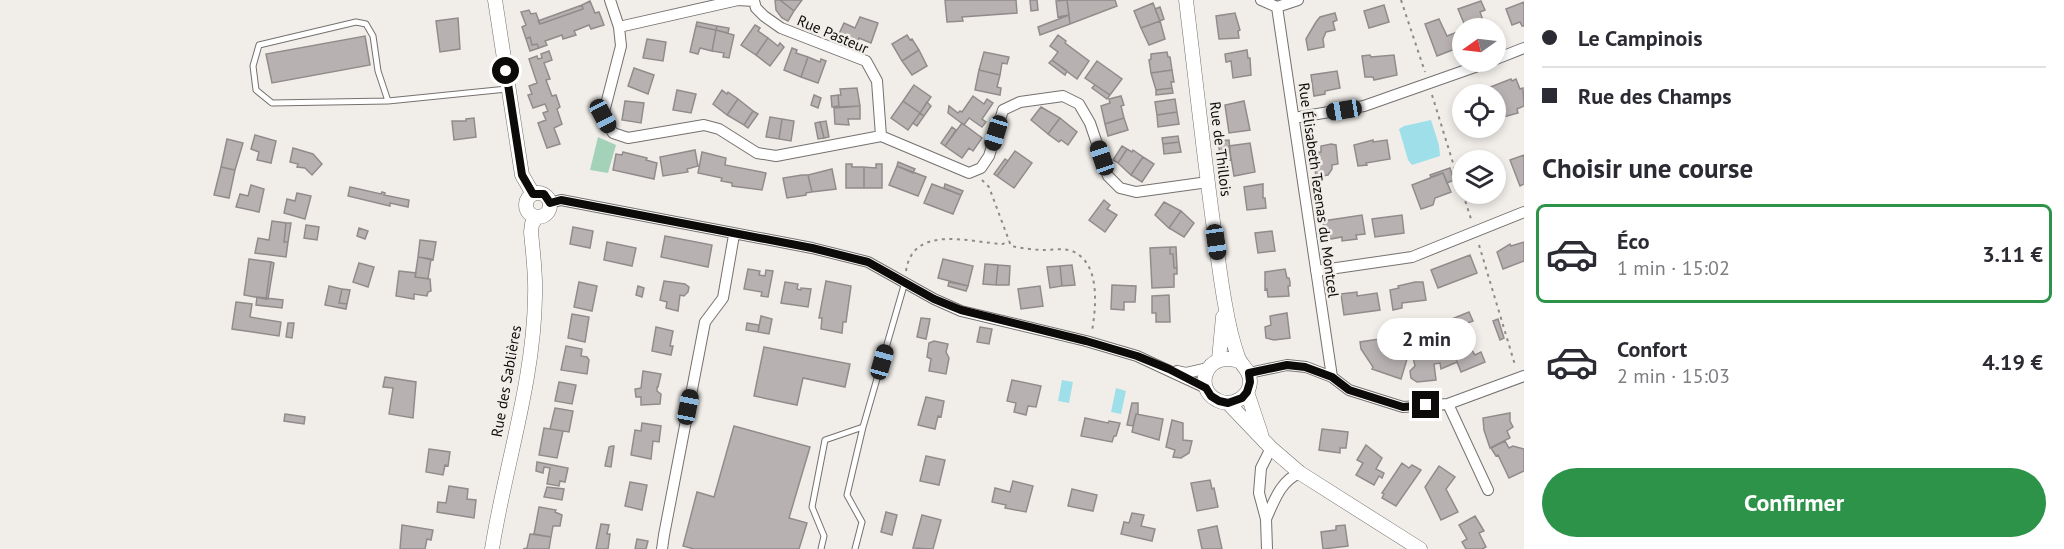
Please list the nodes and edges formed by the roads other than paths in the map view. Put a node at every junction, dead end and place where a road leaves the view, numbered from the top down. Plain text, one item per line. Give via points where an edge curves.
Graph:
1 (495, 0) edge
2 (610, 0) edge
3 (1186, 0) edge
4 (1261, 0) edge
5 (1298, 0) edge
6 (755, 1) edge
7 (1277, 7) junction
8 (620, 27) junction
9 (1524, 48) edge
10 (1506, 55) edge
11 (1461, 72) edge
12 (509, 89) junction
13 (388, 101) junction
14 (1294, 118) junction
15 (881, 136) junction
16 (1208, 182) junction
17 (533, 194) junction
18 (550, 203) junction
19 (1524, 212) edge
20 (536, 218) junction
21 (734, 235) junction
22 (1316, 271) junction
23 (905, 282) junction
24 (1225, 303) junction
25 (1239, 361) junction
26 (1214, 363) junction
27 (1169, 369) junction
28 (1249, 373) junction
29 (1332, 377) junction
30 (1521, 377) edge
31 (1206, 388) junction
32 (1247, 392) junction
33 (1228, 403) junction
34 (1448, 404) junction
35 (863, 427) junction
36 (1266, 443) junction
37 (1300, 473) junction
38 (1488, 490) dead end
39 (1266, 519) junction
40 (492, 549) edge
41 (662, 549) edge
42 (822, 549) edge
43 (855, 549) edge
44 (1267, 549) edge
45 (1420, 549) edge

1 - 12 street
2 - 8 street
3 - 16 street, Rue de Thillois
4 - 7 street
5 - 7 street
6 - 8 street, Rue Pasteur via 738,0
6 - 15 street, Rue Pasteur via 756,8 781,28 866,61 877,81
7 - 14 street, Rue Élisabeth Tezenas du Montcel
8 - 15 street via 621,46 603,116 613,133 628,138 704,125 719,129 758,153 776,156
9 - 10 street
11 - 14 street via 1364,106
12 - 13 lane
12 - 17 street via 522,175
13 - 13 lane via 272,103 256,90 253,66 259,45 356,22 366,24 373,36
14 - 22 street, Rue Élisabeth Tezenas du Montcel
15 - 16 street via 969,173 981,168 989,156 1003,110 1020,102 1063,96 1079,104 1108,176 1120,188 1136,192
16 - 24 street, Rue de Thillois
17 - 18 street via 544,194
17 - 20 street via 525,206
18 - 20 street via 547,214
18 - 21 street via 561,200
19 - 22 street via 1412,257
20 - 40 street, Rue des Sablières via 531,232 533,331
21 - 23 street via 868,262
21 - 41 street via 723,298 705,322
22 - 29 street, Rue Élisabeth Tezenas du Montcel
23 - 27 street via 961,310 1089,342
23 - 35 lane
24 - 25 street, Rue de Thillois
24 - 26 street, Rue de Thillois
25 - 26 street via 1229,357
25 - 28 street
26 - 27 street via 1186,373
26 - 31 street via 1205,378
27 - 31 street
28 - 29 street via 1287,365
28 - 32 street
29 - 34 street via 1349,390 1403,407
30 - 34 street
31 - 33 street via 1211,396
32 - 33 street via 1236,402
32 - 36 street
33 - 36 street
34 - 38 street
35 - 42 lane via 825,440 812,507 824,536
35 - 43 lane via 847,495 862,522
36 - 37 street
36 - 39 street via 1259,493
37 - 39 street via 1290,477 1278,493
37 - 45 street
39 - 44 street

